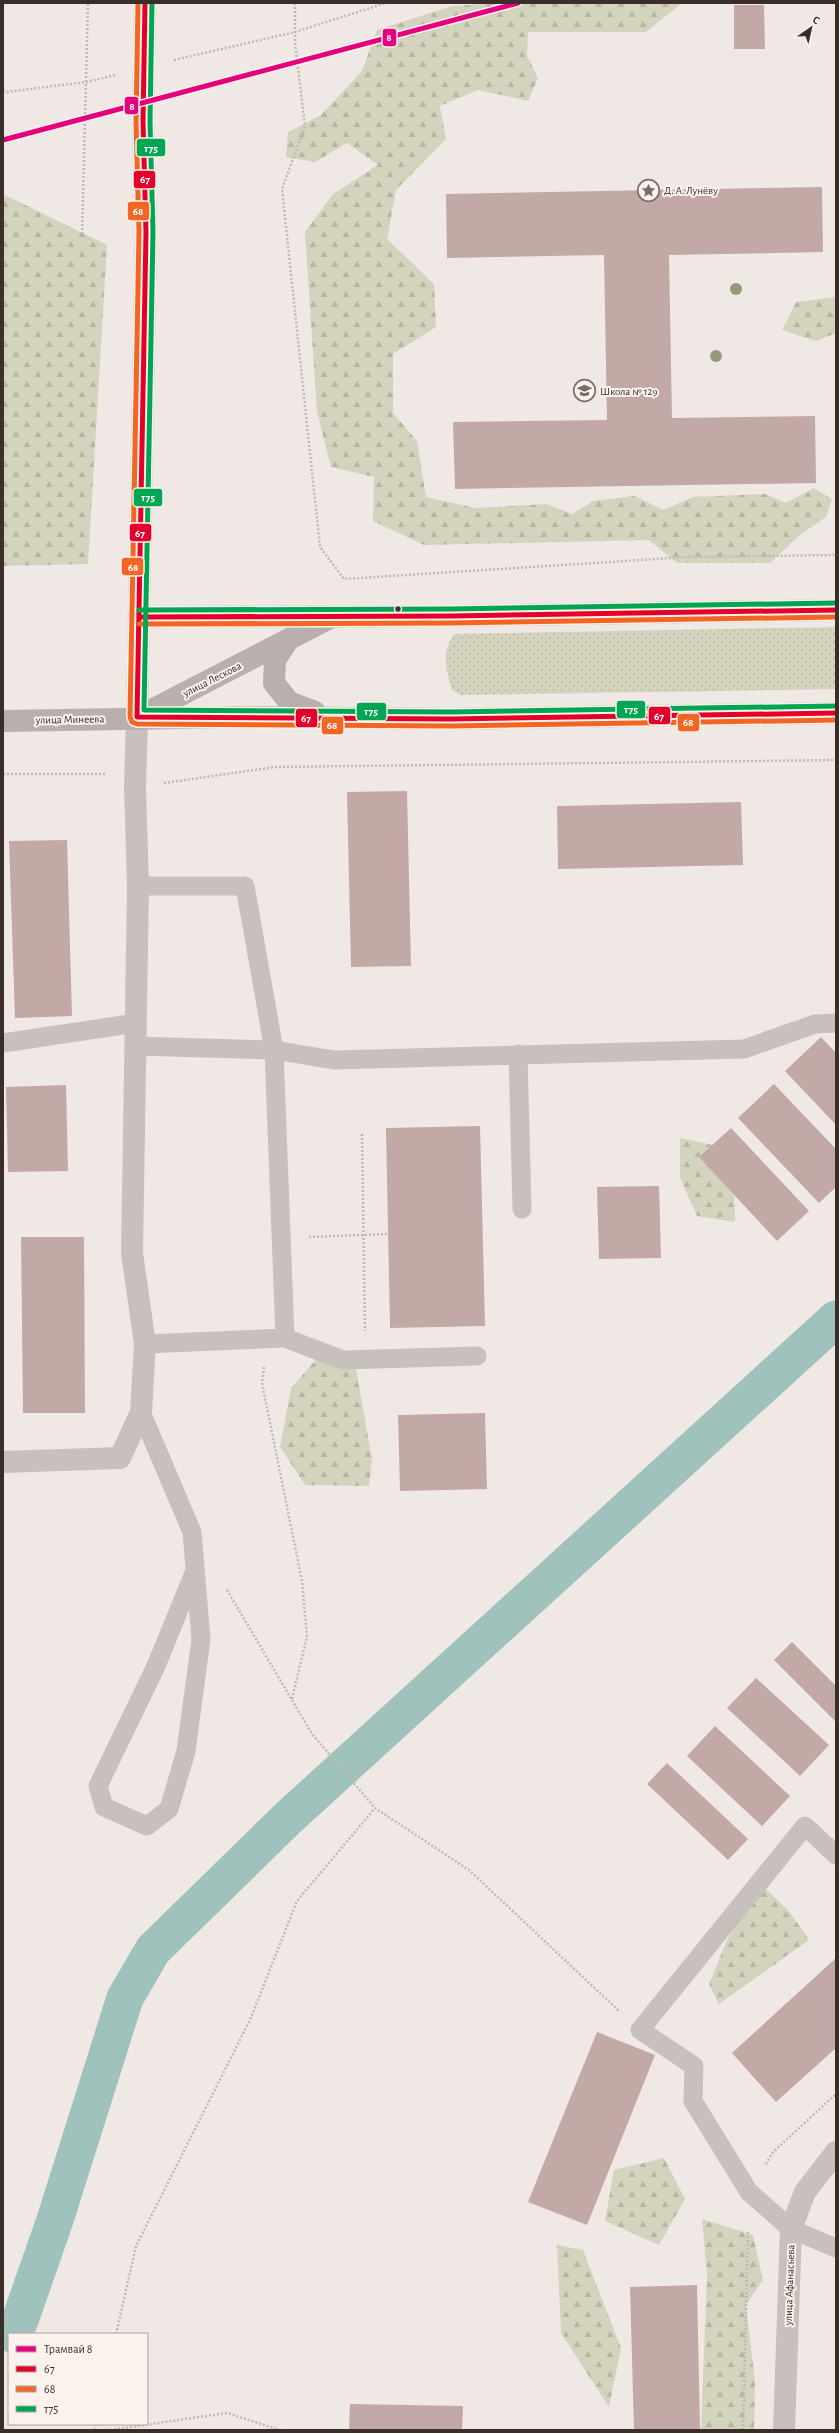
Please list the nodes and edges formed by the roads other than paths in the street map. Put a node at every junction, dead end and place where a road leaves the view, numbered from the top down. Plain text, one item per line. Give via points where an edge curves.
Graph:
1 (145, 3) edge
2 (836, 610) edge
3 (332, 616) junction
4 (139, 617) junction
5 (289, 639) junction
6 (836, 713) edge
7 (137, 717) junction
8 (332, 717) junction
9 (3, 721) edge
10 (138, 886) junction
11 (136, 1023) junction
12 (836, 1023) edge
13 (3, 1044) edge
14 (136, 1046) junction
15 (274, 1050) junction
16 (518, 1054) junction
17 (522, 1209) dead end
18 (276, 1338) junction
19 (145, 1344) junction
20 (477, 1356) dead end
21 (141, 1412) junction
22 (3, 1462) edge
23 (194, 1572) junction
24 (836, 1855) edge
25 (836, 2152) edge
26 (790, 2229) junction
27 (836, 2248) edge
28 (784, 2430) edge

1 - 4 main road via 143,121 146,232
2 - 3 main road, улица Лескова
3 - 4 main road
3 - 5 main road, улица Лескова
4 - 7 main road
5 - 7 main road, улица Лескова
5 - 8 main road via 276,660 274,683 289,702
6 - 8 main road via 451,719
7 - 8 main road
7 - 9 main road, улица Минеева
7 - 10 street
10 - 11 street
10 - 15 lane via 245,886
11 - 13 lane
11 - 14 street
12 - 16 lane via 814,1024 744,1049
14 - 15 lane
14 - 19 street via 132,1253
15 - 16 lane via 334,1060
15 - 18 lane via 281,1238
16 - 17 lane
18 - 19 lane
18 - 20 lane via 343,1360
19 - 21 street
21 - 22 street via 120,1458
21 - 23 lane via 192,1532
23 - 23 lane via 156,1666 98,1786 104,1807 147,1826 169,1808 186,1751 201,1639
24 - 26 lane via 805,1826 640,2030 694,2066 693,2101 749,2192
25 - 26 street, улица Афанасьева via 805,2192
26 - 27 lane
26 - 28 street, улица Афанасьева

